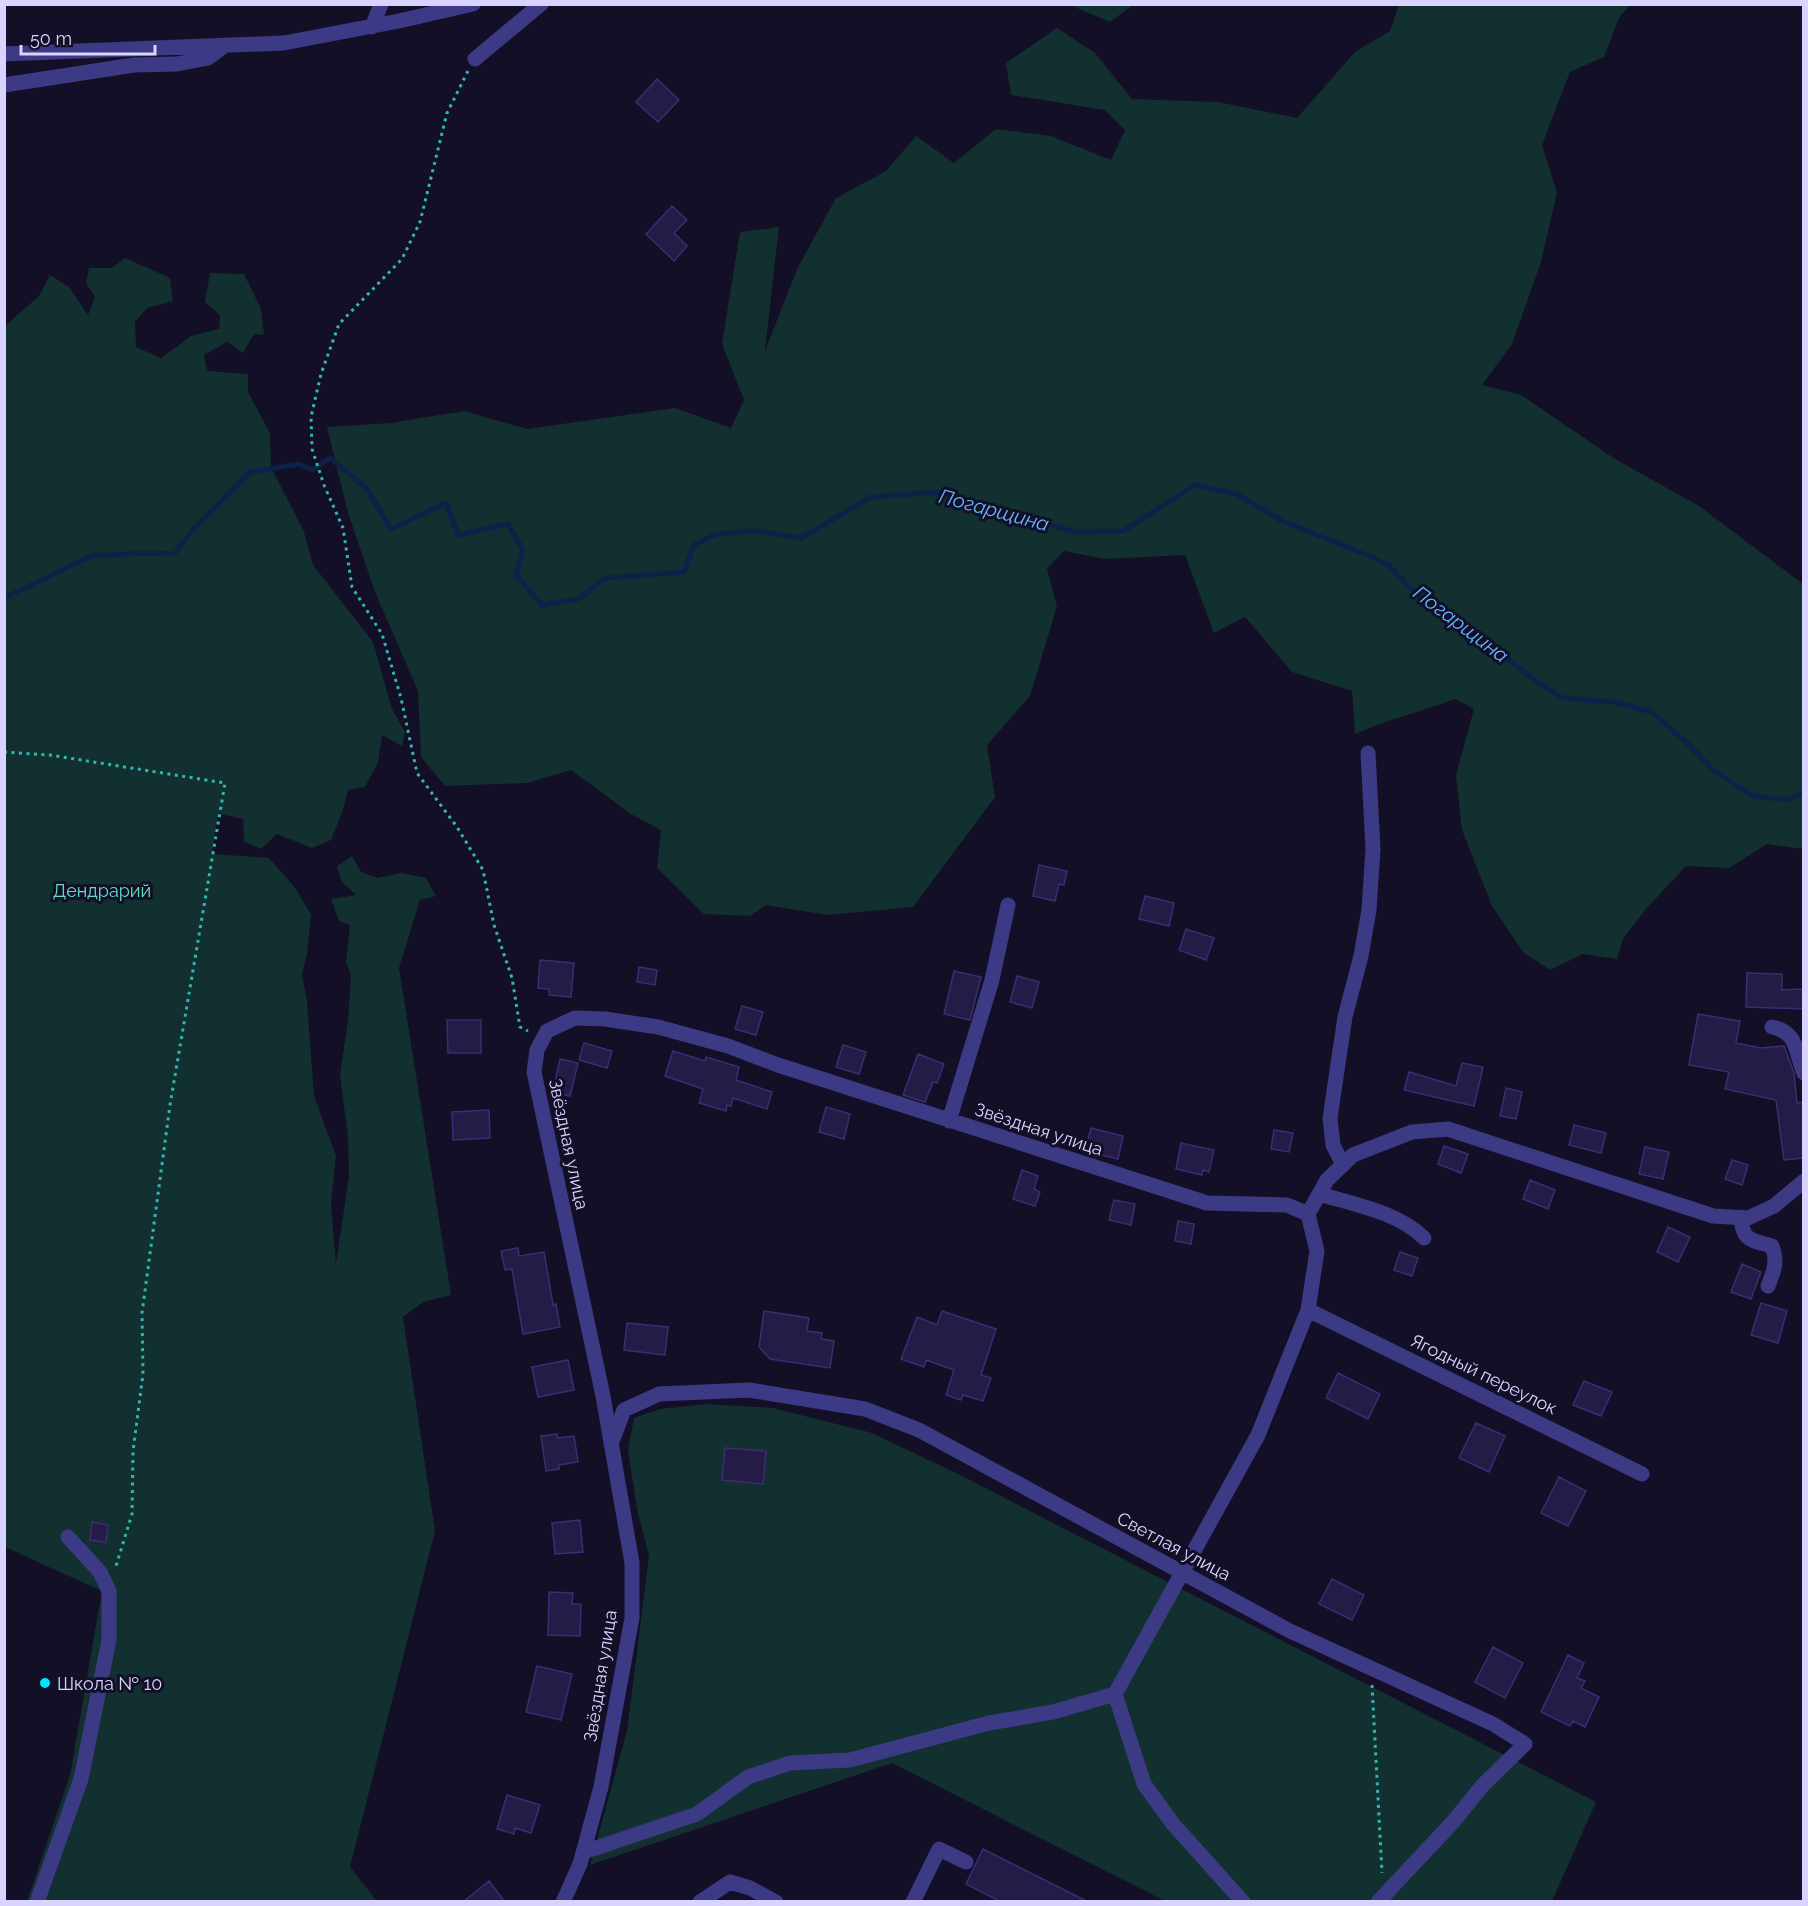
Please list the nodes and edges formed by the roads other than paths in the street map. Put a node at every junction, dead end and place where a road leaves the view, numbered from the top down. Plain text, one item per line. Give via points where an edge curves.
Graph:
1 (381, 4) edge
2 (474, 4) edge
3 (541, 4) edge
4 (372, 27) junction
5 (224, 46) junction
6 (4, 54) edge
7 (475, 59) road end
8 (4, 85) edge
9 (1368, 753) dead end
10 (1008, 905) dead end
11 (1772, 1027) dead end
12 (1803, 1073) edge
13 (949, 1121) junction
14 (1343, 1165) junction
15 (1803, 1182) edge
16 (1319, 1194) junction
17 (1308, 1214) junction
18 (1741, 1217) junction
19 (1424, 1238) dead end
20 (1768, 1286) dead end
21 (1308, 1310) junction
22 (611, 1444) junction
23 (1642, 1473) dead end
24 (68, 1537) dead end
25 (1182, 1572) junction
26 (1116, 1694) junction
27 (584, 1852) junction
28 (966, 1862) dead end
29 (1381, 1898) edge
30 (37, 1902) edge
31 (563, 1902) edge
32 (700, 1902) edge
33 (776, 1902) edge
34 (913, 1902) edge
35 (1243, 1902) edge

1 - 4 street
2 - 4 street
3 - 7 street
4 - 5 street via 284,43
5 - 6 street
5 - 8 street via 208,58 177,64 134,65
9 - 14 street via 1373,849 1369,910 1345,1017 1330,1118 1333,1145
10 - 13 street via 992,980
11 - 12 street via 1790,1035
13 - 17 street, Звёздная улица via 1207,1203 1287,1205
13 - 22 street, Звёздная улица via 728,1046 658,1027 575,1018 547,1031 537,1050 534,1072
14 - 16 street
14 - 18 street via 1353,1155 1412,1132 1448,1129 1713,1216
15 - 18 street via 1774,1206 1748,1218
16 - 17 street
16 - 19 street via 1369,1208
17 - 21 street via 1317,1251
18 - 20 street via 1742,1232 1748,1239 1772,1246 1776,1255 1776,1268
21 - 23 street, Ягодный переулок
21 - 25 street via 1258,1435
22 - 25 street, Светлая улица via 624,1410 659,1394 750,1390 865,1409 919,1430
22 - 27 street, Звёздная улица via 632,1563 632,1618 601,1787
24 - 30 street via 100,1572 109,1591 110,1640 81,1779
25 - 26 street
25 - 29 street, Светлая улица via 1290,1630 1493,1724 1525,1744
26 - 27 street via 850,1760 790,1763 748,1777 697,1814
26 - 35 street via 1144,1784 1173,1824
27 - 31 street, Звёздная улица
28 - 34 street via 939,1849
32 - 33 street via 730,1882

